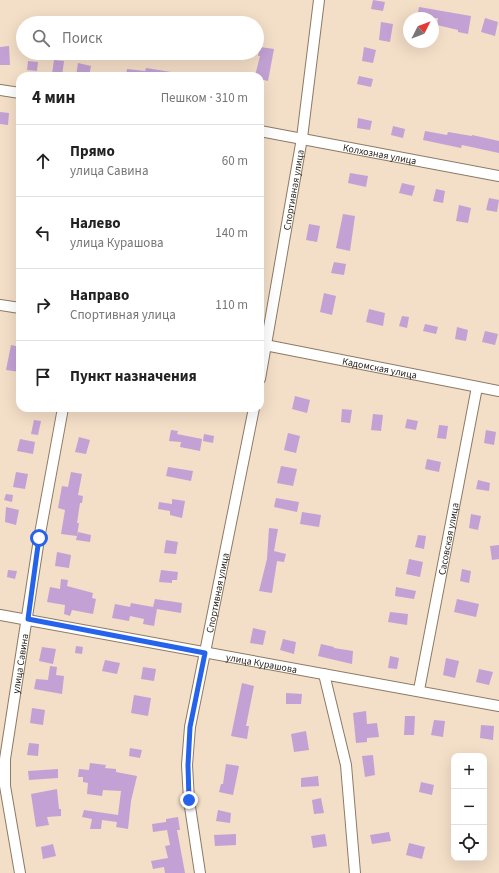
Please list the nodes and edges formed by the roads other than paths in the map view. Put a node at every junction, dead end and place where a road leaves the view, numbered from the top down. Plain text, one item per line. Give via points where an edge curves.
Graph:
1 (319, 0) edge
2 (0, 90) edge
3 (16, 92) edge
4 (264, 132) edge
5 (302, 138) junction
6 (499, 176) edge
7 (0, 305) edge
8 (16, 307) edge
9 (264, 340) edge
10 (264, 345) edge
11 (477, 387) junction
12 (499, 391) edge
13 (62, 412) edge
14 (253, 412) edge
15 (0, 615) edge
16 (28, 619) junction
17 (205, 653) junction
18 (324, 674) junction
19 (419, 690) junction
20 (499, 706) edge
21 (20, 873) edge
22 (200, 873) edge
23 (355, 873) edge

1 - 5 street, Спортивная улица
2 - 3 street
4 - 5 street, Колхозная улица
5 - 6 street, Колхозная улица
5 - 9 street, Спортивная улица
7 - 8 street
10 - 11 street, Кадомская улица
11 - 12 street, Кадомская улица
11 - 19 street, Сасовская улица
13 - 16 street, улица Савина via 39,538
14 - 17 street, Спортивная улица
15 - 16 street, улица Курашова
16 - 17 street, улица Курашова
16 - 21 street, улица Савина via 5,759 6,786
17 - 18 street, улица Курашова
17 - 22 street, Спортивная улица via 190,727 188,765 189,800
18 - 19 street, улица Курашова
18 - 23 street via 346,765
19 - 20 street, улица Курашова

